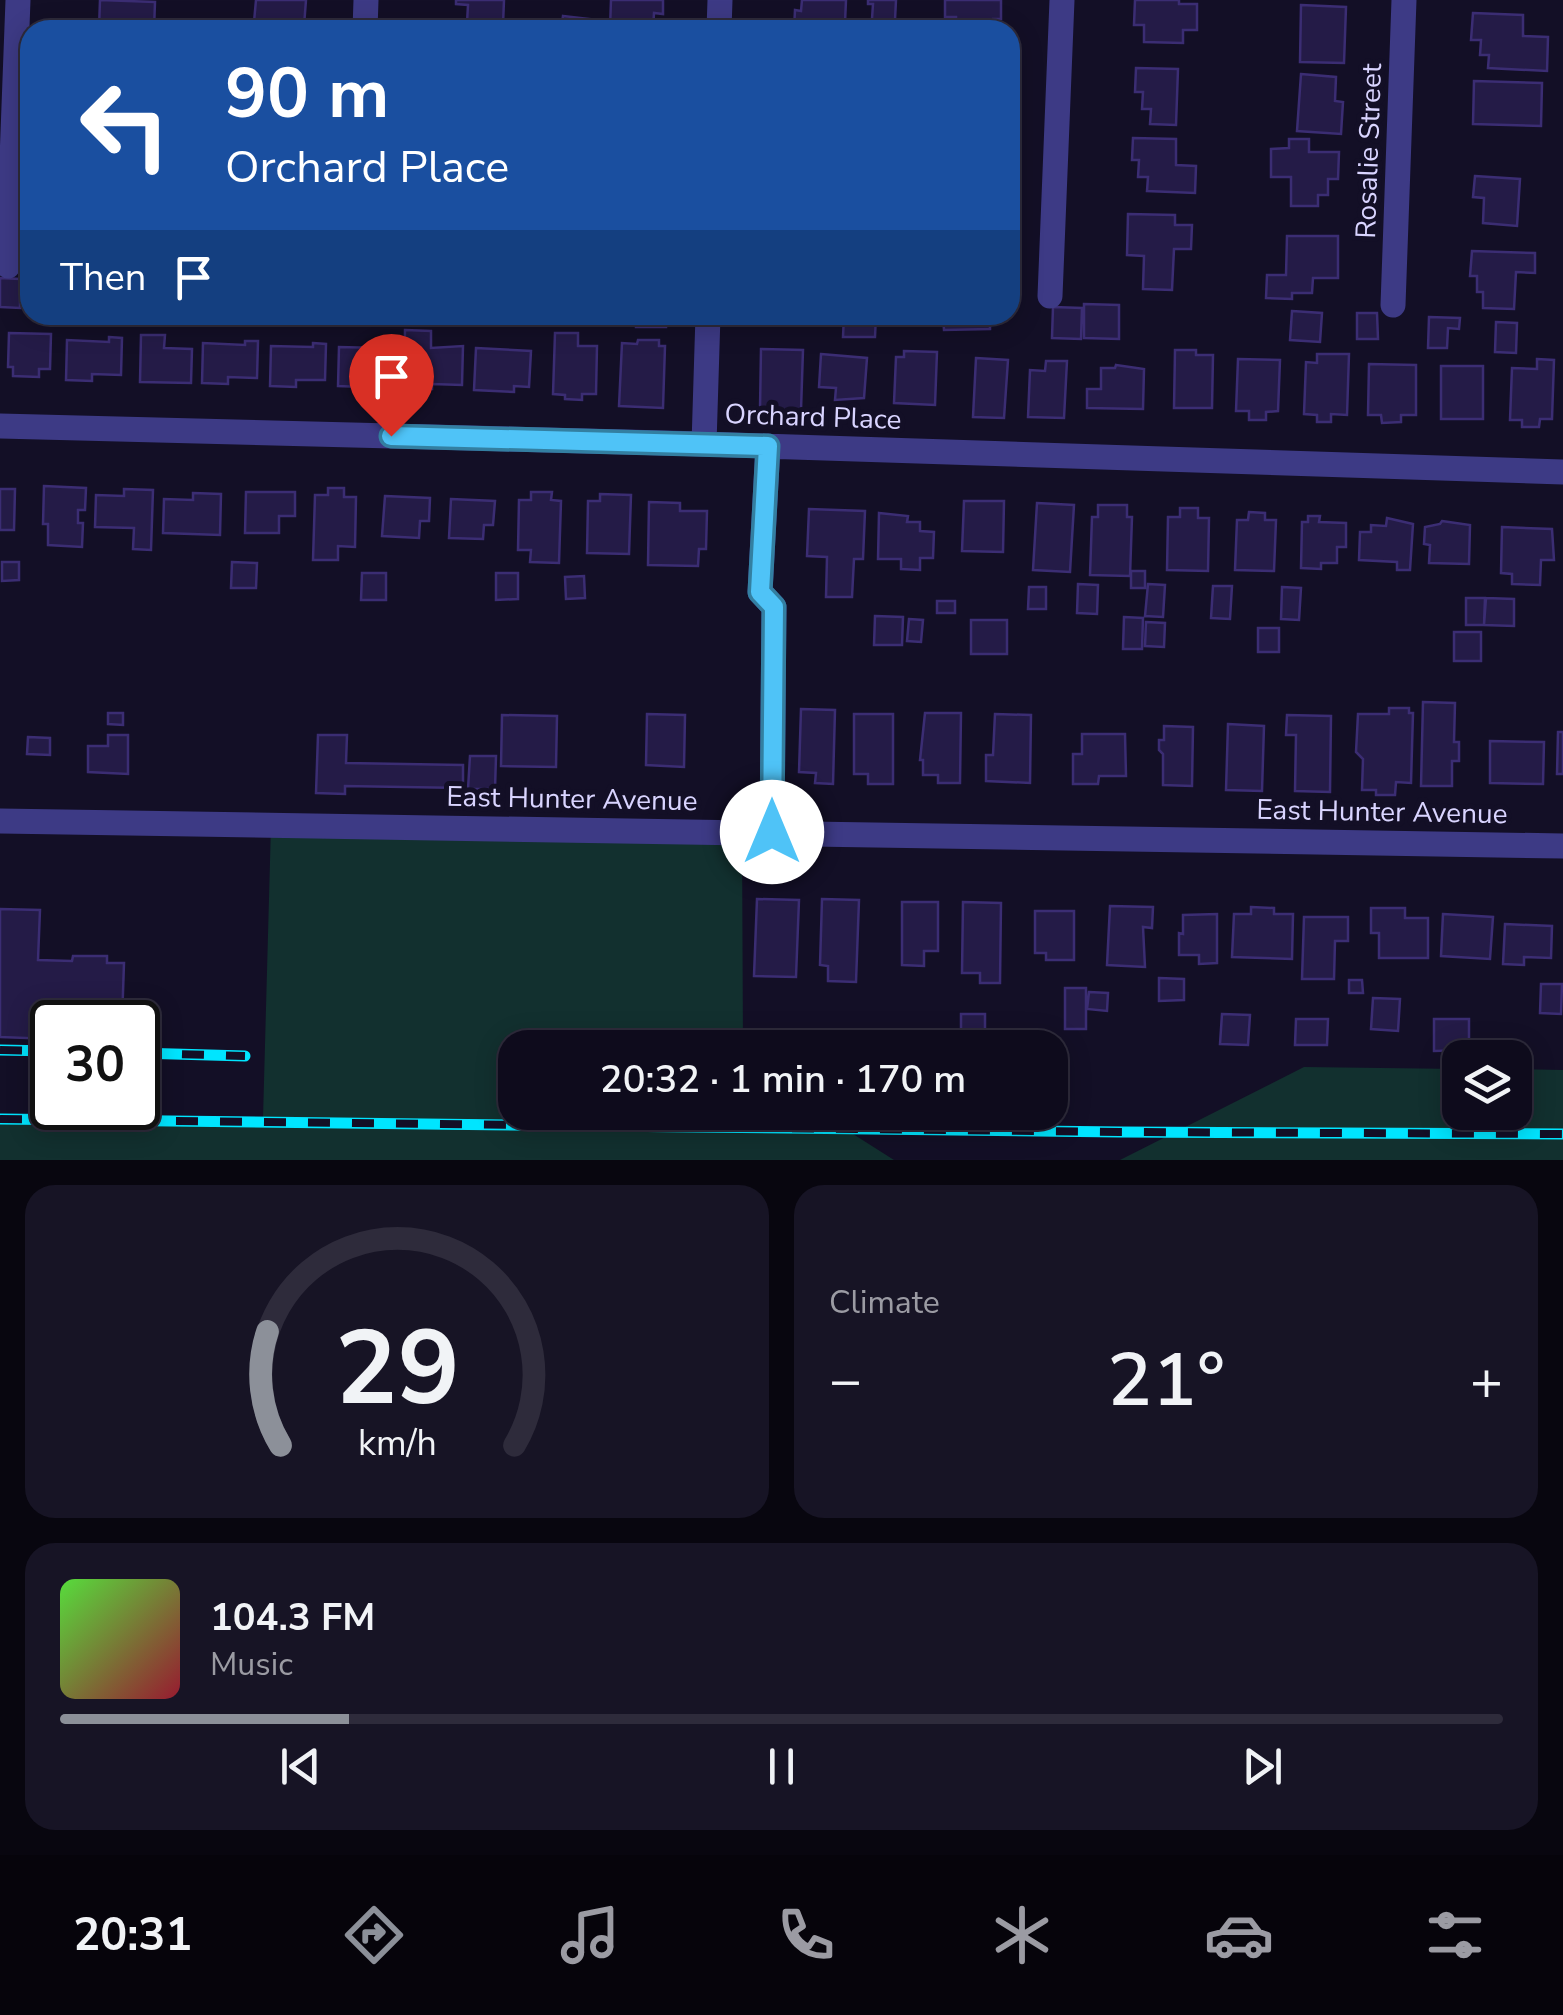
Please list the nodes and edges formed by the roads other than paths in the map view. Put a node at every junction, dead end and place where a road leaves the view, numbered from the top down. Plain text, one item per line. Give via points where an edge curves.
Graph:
1 (18, 0) edge
2 (1062, 0) edge
3 (1404, 0) edge
4 (8, 266) dead end
5 (1050, 296) dead end
6 (1393, 305) dead end
7 (708, 325) edge
8 (0, 426) edge
9 (704, 444) junction
10 (768, 446) junction
11 (1563, 472) edge
12 (0, 821) edge
13 (772, 832) junction
14 (1563, 846) edge

1 - 4 street
2 - 5 street
3 - 6 street, Rosalie Street
7 - 9 street
8 - 9 street, Orchard Place
9 - 10 street, Orchard Place
10 - 11 street, Orchard Place
10 - 13 street via 760,592 774,607
12 - 13 street, East Hunter Avenue
13 - 14 street, East Hunter Avenue

